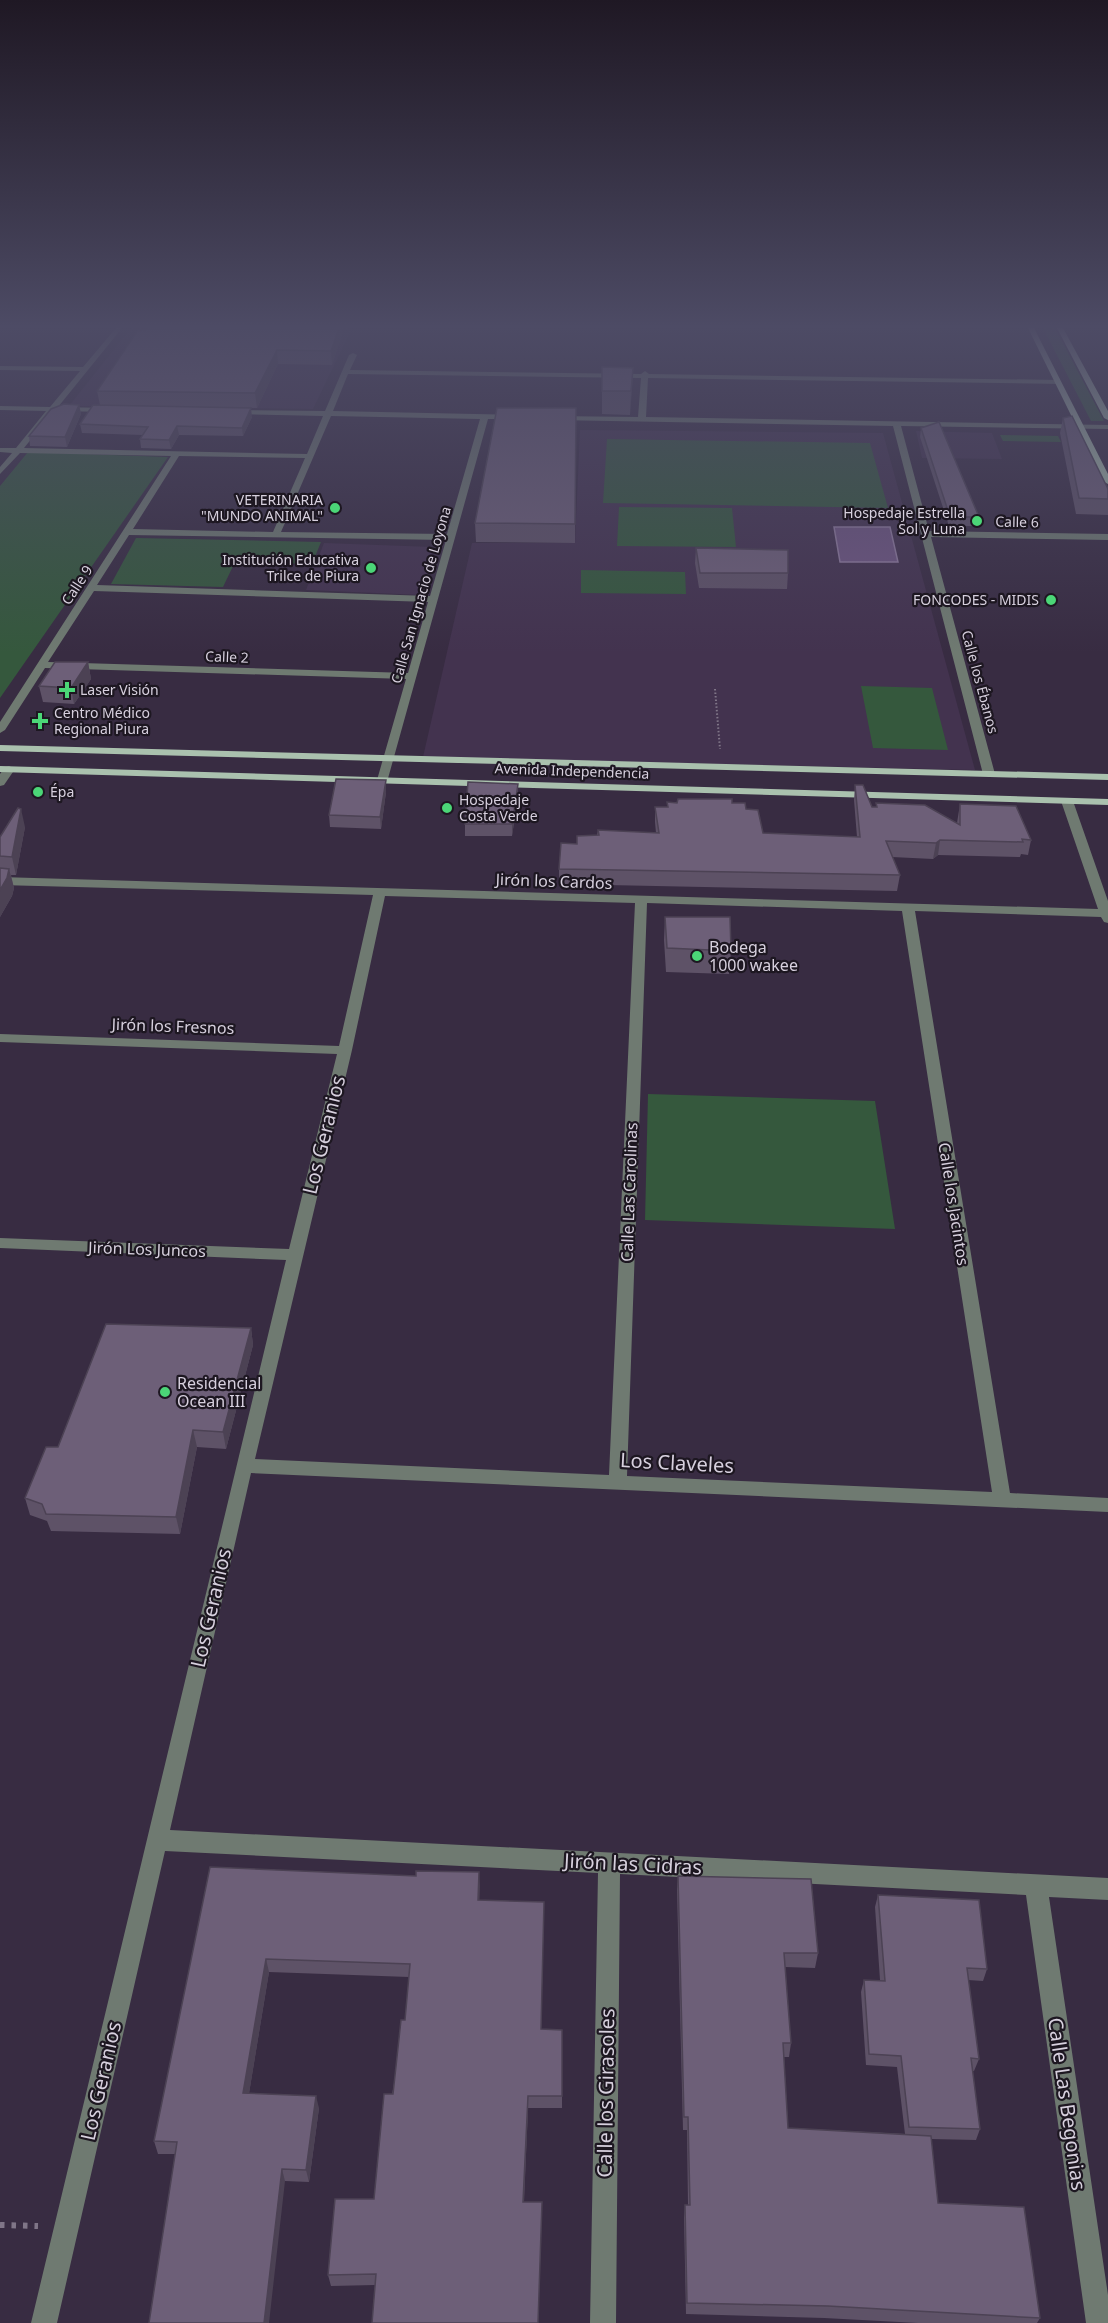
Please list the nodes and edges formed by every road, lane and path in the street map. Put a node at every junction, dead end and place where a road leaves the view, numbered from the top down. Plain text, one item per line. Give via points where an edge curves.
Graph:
1 (29, 436) edge
2 (318, 436) edge
3 (479, 436) edge
4 (900, 436) edge
5 (1086, 436) edge
6 (0, 450) edge
7 (18, 451) junction
8 (177, 453) junction
9 (310, 456) junction
10 (0, 472) edge
11 (1108, 482) edge
12 (127, 532) junction
13 (276, 534) junction
14 (925, 534) junction
15 (451, 537) junction
16 (1108, 537) edge
17 (91, 588) junction
18 (434, 599) junction
19 (42, 665) junction
20 (412, 676) junction
21 (715, 689) dead end
22 (0, 730) edge
23 (0, 748) edge
24 (389, 759) junction
25 (722, 768) junction
26 (4, 769) edge
27 (989, 774) junction
28 (1108, 777) edge
29 (383, 780) junction
30 (0, 783) edge
31 (1067, 801) junction
32 (1108, 802) edge
33 (0, 881) edge
34 (380, 892) junction
35 (641, 900) junction
36 (908, 908) junction
37 (1107, 916) edge
38 (0, 1038) edge
39 (345, 1050) junction
40 (0, 1243) edge
41 (295, 1255) junction
42 (244, 1466) junction
43 (618, 1483) junction
44 (1002, 1501) junction
45 (1108, 1505) edge
46 (158, 1840) junction
47 (609, 1863) junction
48 (1036, 1886) junction
49 (1108, 1889) edge
50 (0, 2225) edge
51 (66, 2227) junction
52 (44, 2323) edge
53 (603, 2323) edge
54 (1099, 2323) edge

1 - 7 street
2 - 9 street
3 - 15 street, Calle San Ignacio de Loyona
4 - 14 street, Calle los Ébanos
5 - 11 main road
6 - 7 street
7 - 8 street
7 - 10 street
8 - 9 street
8 - 12 street, Calle 9
9 - 13 street
12 - 13 street
12 - 17 street, Calle 9
13 - 15 street
14 - 16 street, Calle 6
14 - 27 street, Calle los Ébanos
15 - 18 street, Calle San Ignacio de Loyona
17 - 18 street
17 - 19 street, Calle 9
18 - 20 street, Calle San Ignacio de Loyona
19 - 20 street, Calle 2
19 - 22 street, Calle 9
20 - 24 street, Calle San Ignacio de Loyona
21 - 25 path
23 - 24 main road, Avenida Independencia
24 - 25 main road, Avenida Independencia
24 - 29 street, Calle San Ignacio de Loyona
25 - 27 main road, Avenida Independencia
26 - 29 main road, Avenida Independencia
26 - 30 street
27 - 28 main road, Avenida Independencia
29 - 31 main road, Avenida Independencia
31 - 32 main road, Avenida Independencia
31 - 37 street
33 - 34 street, Jirón los Cardos
34 - 35 street, Jirón los Cardos
34 - 39 street, Los Geranios
35 - 36 street, Jirón los Cardos
35 - 43 street, Calle Las Carolinas
36 - 37 street, Jirón los Cardos
36 - 44 street, Calle los Jacintos
38 - 39 street, Jirón los Fresnos
39 - 41 street, Los Geranios
40 - 41 street, Jirón Los Juncos
41 - 42 street, Los Geranios
42 - 43 street, Los Claveles
42 - 46 street, Los Geranios
43 - 44 street, Los Claveles
44 - 45 street, Los Claveles
46 - 47 street, Jirón las Cidras
46 - 51 street, Los Geranios
47 - 48 street, Jirón las Cidras
47 - 53 street, Calle los Girasoles
48 - 49 street, Jirón las Cidras
48 - 54 street, Calle Las Begonias
50 - 51 path
51 - 52 street, Los Geranios

